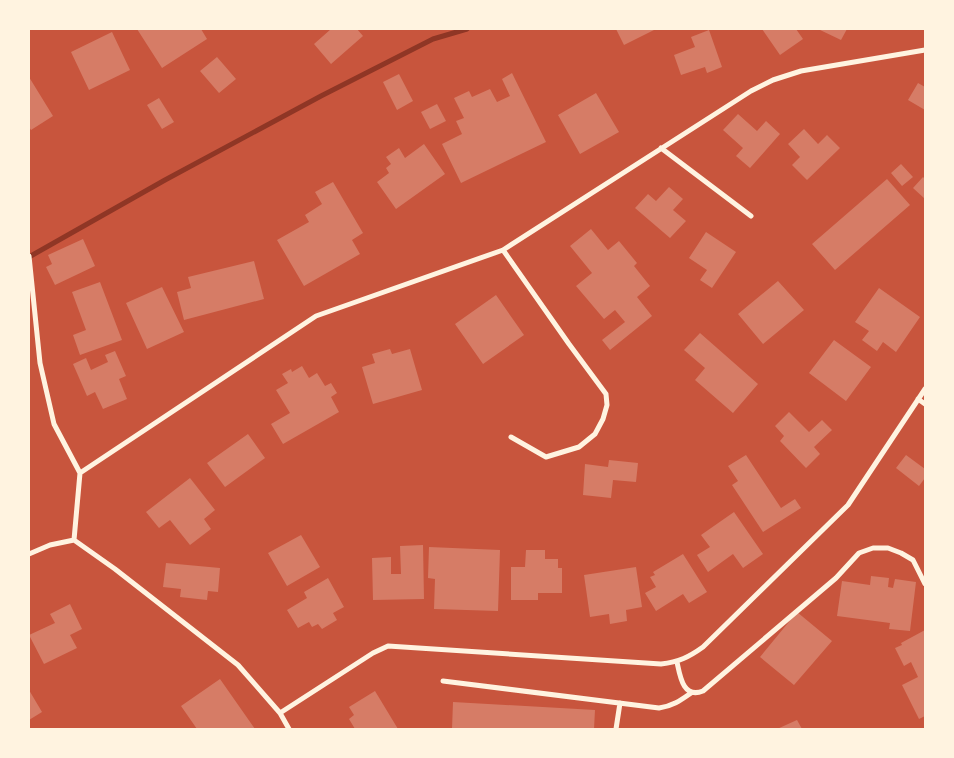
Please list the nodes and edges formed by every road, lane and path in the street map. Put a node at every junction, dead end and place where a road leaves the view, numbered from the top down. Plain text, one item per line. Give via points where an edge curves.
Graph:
1 (925, 50) edge
2 (661, 148) junction
3 (751, 216) dead end
4 (503, 250) junction
5 (29, 256) edge
6 (925, 389) edge
7 (918, 399) junction
8 (925, 404) edge
9 (511, 437) dead end
10 (80, 473) junction
11 (74, 540) junction
12 (29, 554) edge
13 (925, 584) edge
14 (677, 662) junction
15 (443, 680) dead end
16 (691, 693) junction
17 (620, 703) junction
18 (280, 713) junction
19 (289, 729) edge
20 (616, 729) edge

1 - 2 street via 801,71 773,80
2 - 3 street
2 - 4 street
4 - 9 street via 606,394 607,405 595,434 579,447 546,457
4 - 10 street via 316,316
5 - 10 street via 40,363 50,407 54,424
6 - 7 street
7 - 8 street
7 - 14 street via 848,505 703,647
10 - 11 street
11 - 12 street
11 - 18 street via 238,665
13 - 16 street via 914,560 901,552 873,548 859,553 836,578 703,691
14 - 16 street via 682,684
14 - 18 street via 661,664 388,646
15 - 17 street
16 - 17 street via 665,707
17 - 20 street
18 - 19 street

